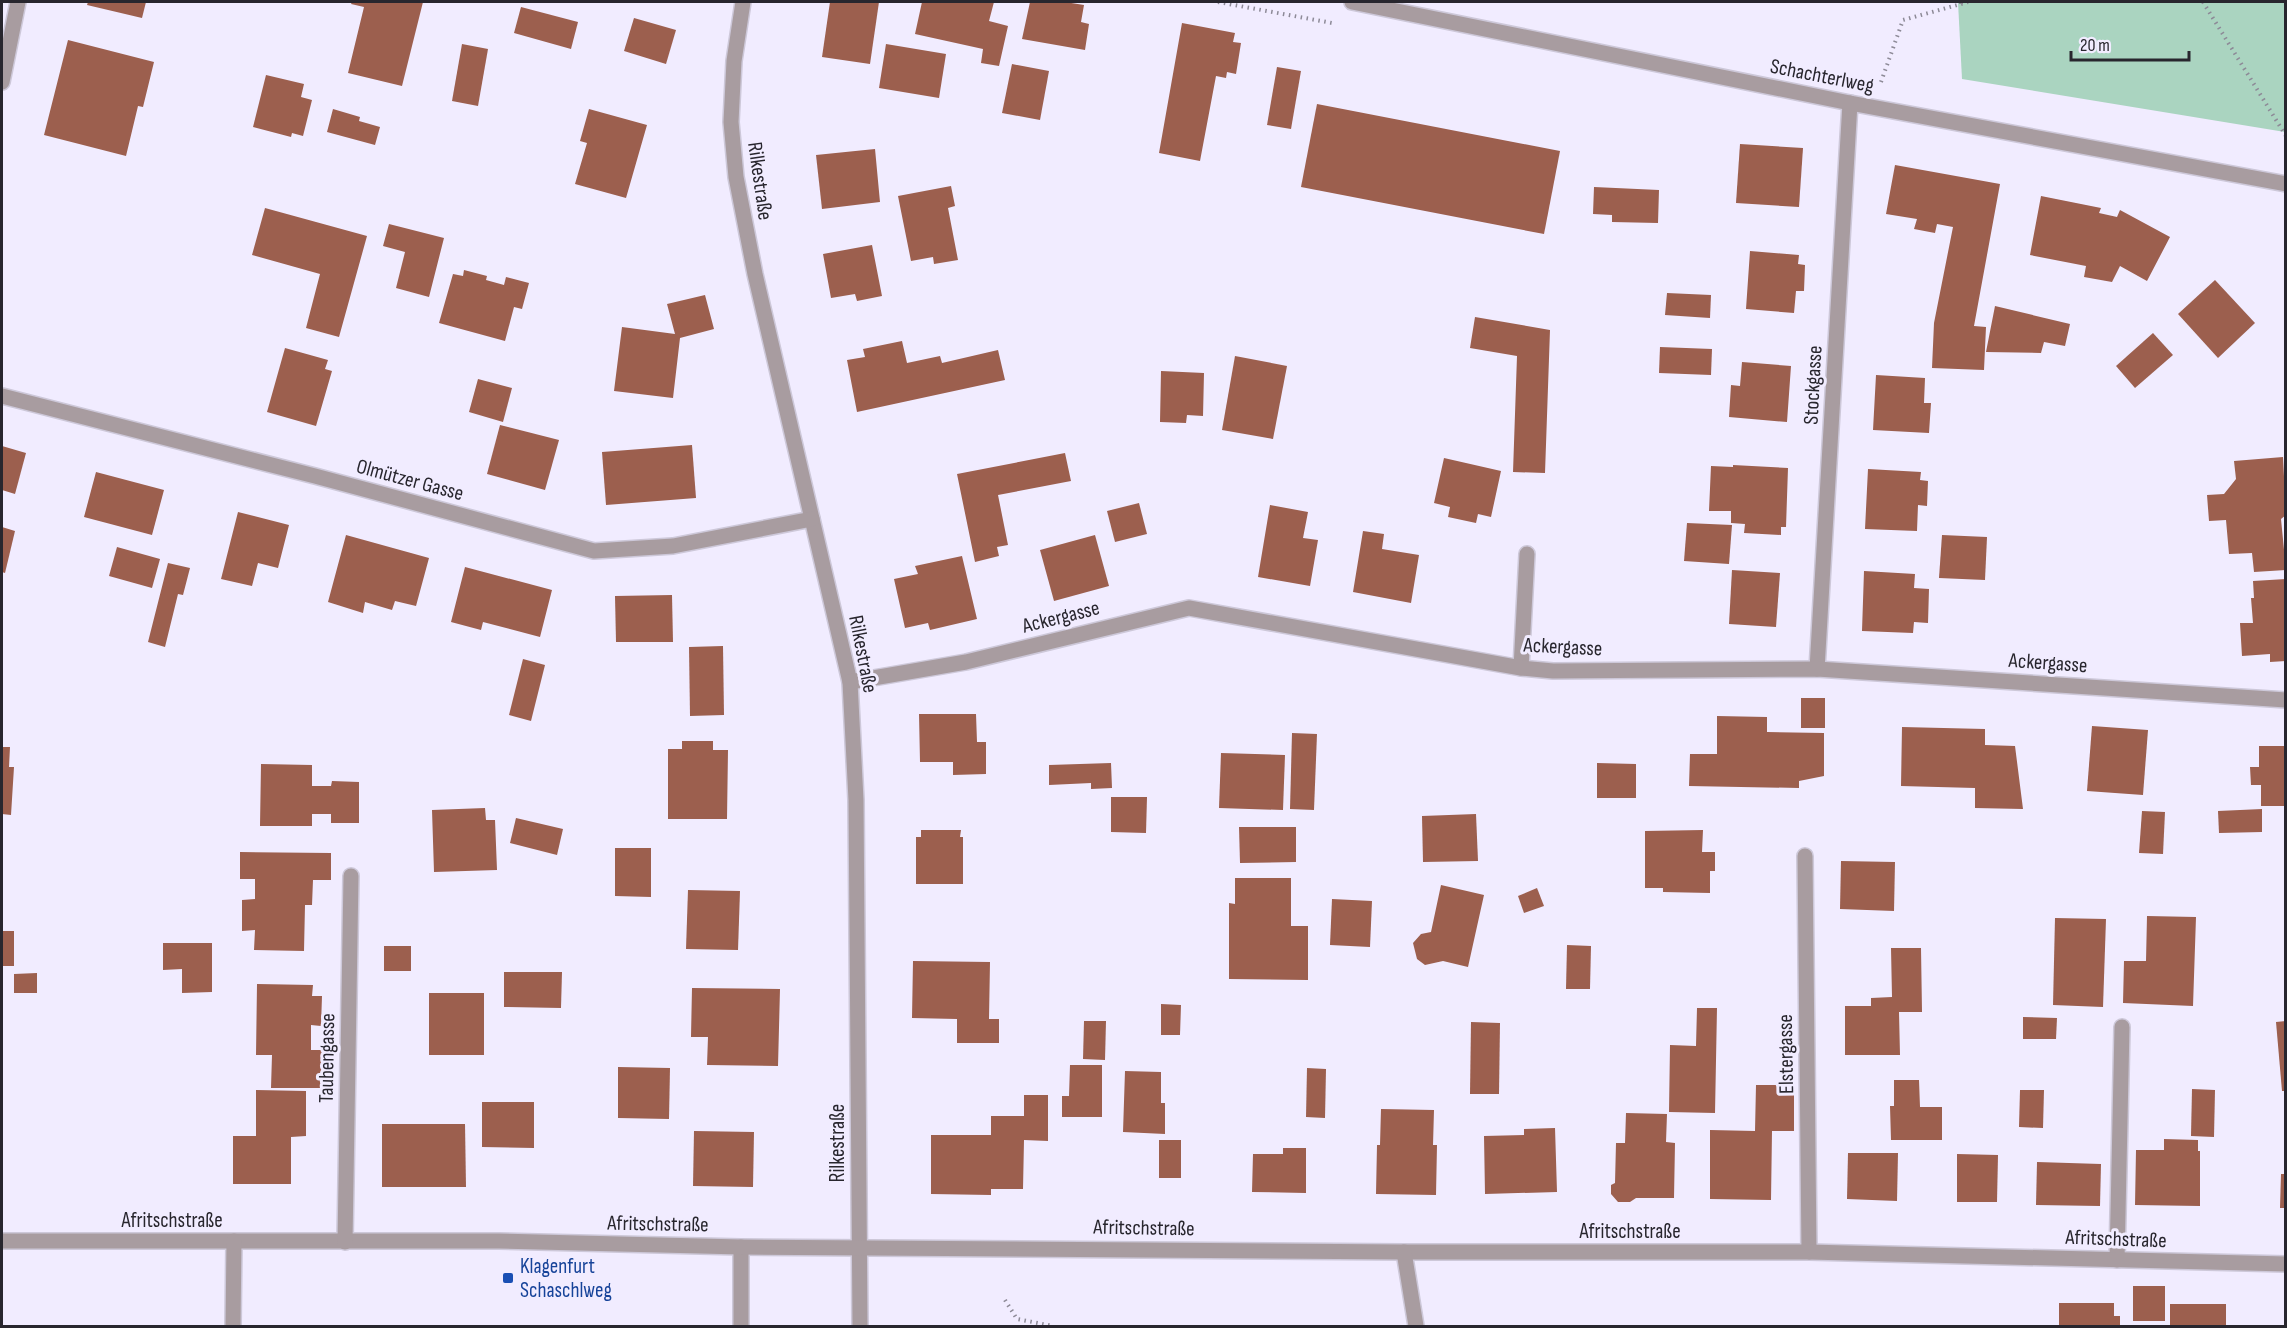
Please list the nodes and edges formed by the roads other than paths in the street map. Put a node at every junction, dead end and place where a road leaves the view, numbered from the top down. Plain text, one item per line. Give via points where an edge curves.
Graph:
1 (18, 2) edge
2 (743, 2) edge
3 (1352, 2) edge
4 (2, 82) edge
5 (1850, 103) junction
6 (2286, 184) edge
7 (2, 396) edge
8 (812, 519) junction
9 (1527, 554) dead end
10 (1521, 668) junction
11 (1817, 669) junction
12 (850, 682) junction
13 (2286, 700) edge
14 (1805, 856) dead end
15 (351, 876) dead end
16 (2122, 1027) dead end
17 (2, 1241) edge
18 (234, 1241) junction
19 (345, 1242) junction
20 (741, 1246) junction
21 (859, 1246) junction
22 (1404, 1252) junction
23 (1809, 1252) junction
24 (2117, 1260) junction
25 (2286, 1264) edge
26 (233, 1326) edge
27 (741, 1326) edge
28 (860, 1326) edge
29 (1416, 1326) edge

1 - 4 street
2 - 8 street, Rilkestraße via 734,60 731,122 736,177
3 - 5 street, Schachterlweg
5 - 6 street, Schachterlweg
5 - 11 street, Stockgasse
7 - 8 street, Olmützer Gasse via 594,551 673,546
8 - 12 street, Rilkestraße
9 - 10 street
10 - 11 street, Ackergasse
10 - 12 street, Ackergasse via 1189,608 966,662
11 - 13 street, Ackergasse
12 - 21 street, Rilkestraße via 856,800
14 - 23 street, Elstergasse
15 - 19 street, Taubengasse
16 - 24 street
17 - 18 street, Afritschstraße
18 - 19 street, Afritschstraße
18 - 26 street
19 - 20 street, Afritschstraße
20 - 21 street, Afritschstraße
20 - 27 street
21 - 22 street, Afritschstraße
21 - 28 street, Rilkestraße
22 - 23 street, Afritschstraße
22 - 29 street
23 - 24 street, Afritschstraße
24 - 25 street, Afritschstraße

